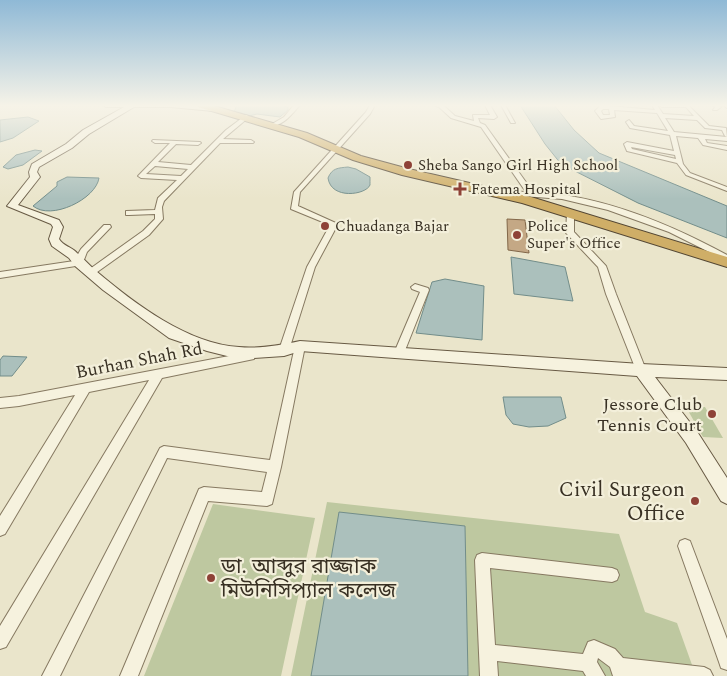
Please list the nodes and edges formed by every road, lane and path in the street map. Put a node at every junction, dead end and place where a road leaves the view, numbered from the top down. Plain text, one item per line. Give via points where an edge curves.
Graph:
1 (80, 137) edge
2 (224, 137) edge
3 (309, 137) edge
4 (347, 137) edge
5 (491, 137) edge
6 (674, 137) edge
7 (702, 137) edge
8 (155, 141) dead end
9 (219, 141) junction
10 (174, 142) junction
11 (251, 142) dead end
12 (198, 143) dead end
13 (727, 148) edge
14 (336, 149) junction
15 (678, 154) junction
16 (680, 162) junction
17 (154, 164) junction
18 (193, 167) junction
19 (181, 178) junction
20 (727, 189) edge
21 (496, 193) junction
22 (531, 194) junction
23 (159, 212) junction
24 (129, 213) dead end
25 (570, 215) junction
26 (108, 227) dead end
27 (727, 258) edge
28 (78, 262) junction
29 (727, 262) edge
30 (90, 273) junction
31 (0, 275) edge
32 (416, 287) dead end
33 (300, 346) junction
34 (284, 350) junction
35 (399, 353) junction
36 (641, 370) junction
37 (159, 373) junction
38 (727, 374) edge
39 (86, 387) junction
40 (0, 402) edge
41 (275, 466) junction
42 (727, 495) edge
43 (0, 529) edge
44 (685, 546) dead end
45 (612, 575) dead end
46 (0, 641) edge
47 (487, 652) junction
48 (727, 662) edge
49 (592, 669) edge
50 (621, 671) edge
51 (51, 676) edge
52 (130, 676) edge
53 (489, 676) edge
54 (704, 676) edge

1 - 28 street via 35,166 35,177 12,206 55,222 58,227 54,239 56,244
2 - 9 street
3 - 14 highway
4 - 14 street
5 - 22 street
6 - 15 street
7 - 13 street via 705,144
8 - 10 street
9 - 11 street
9 - 18 street
10 - 12 street
10 - 17 street
14 - 21 highway via 406,172
14 - 34 street via 294,199 294,207 334,224 311,267
15 - 16 street
15 - 16 street via 628,144 629,150
16 - 20 street via 688,174
17 - 18 street
17 - 19 street via 141,176
18 - 19 street
19 - 23 street via 161,200
21 - 22 street
21 - 25 highway
22 - 27 street via 571,198 642,220
23 - 24 street
23 - 30 street via 159,219 146,233
25 - 29 highway
25 - 36 street via 570,234 602,266
26 - 28 street via 84,251
28 - 30 street
28 - 31 street
30 - 34 street via 174,334 239,353
32 - 35 street via 425,290
33 - 34 street
33 - 35 street
33 - 41 street
34 - 37 street, Burhan Shah Rd
35 - 36 street
36 - 38 street
36 - 42 street via 692,438
37 - 39 street, Burhan Shah Rd
37 - 46 street
39 - 40 street, Burhan Shah Rd
39 - 43 street
41 - 51 street via 164,452
41 - 52 street via 266,499 204,494
44 - 48 street
45 - 47 street via 482,560
47 - 49 street
47 - 53 street
49 - 50 street via 594,648 608,652
50 - 54 street

